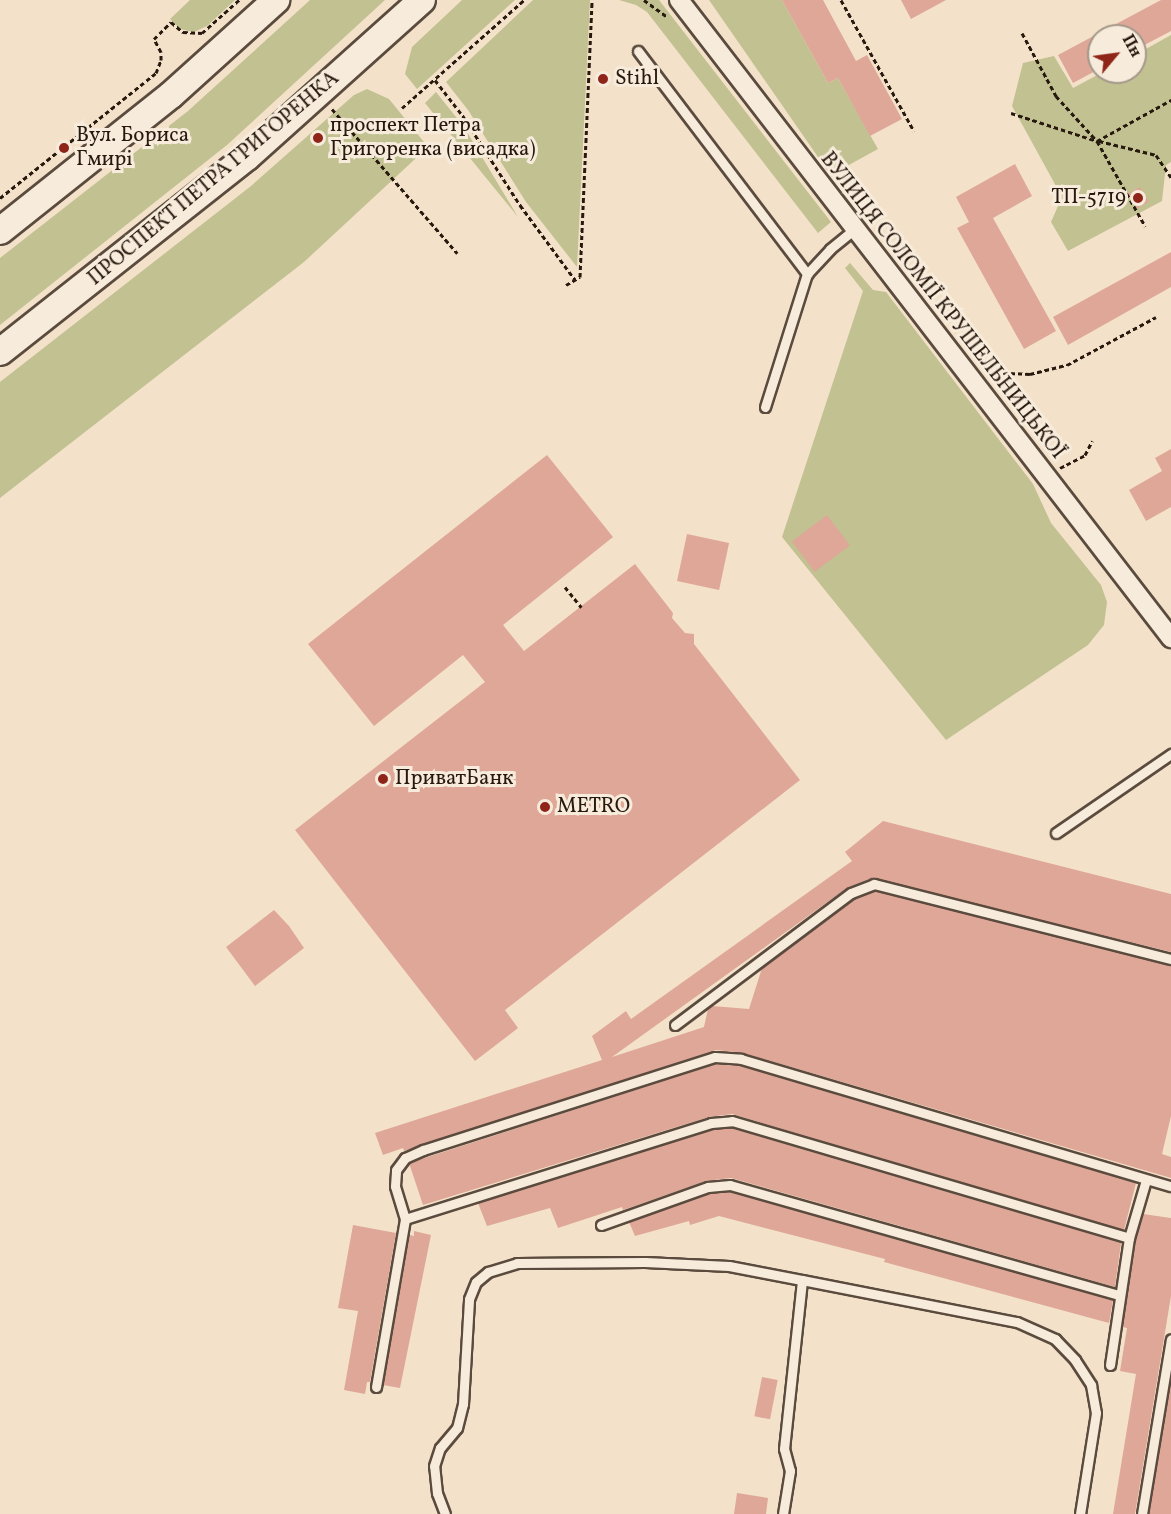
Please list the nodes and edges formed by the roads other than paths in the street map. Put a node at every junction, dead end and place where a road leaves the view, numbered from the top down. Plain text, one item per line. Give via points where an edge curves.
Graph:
1 (276, 0) edge
2 (422, 0) edge
3 (679, 0) edge
4 (638, 51) dead end
5 (855, 229) junction
6 (0, 231) edge
7 (807, 274) junction
8 (0, 352) edge
9 (765, 407) dead end
10 (1171, 638) edge
11 (1171, 754) edge
12 (1056, 833) dead end
13 (1171, 959) edge
14 (675, 1025) dead end
15 (1146, 1180) junction
16 (1171, 1186) edge
17 (405, 1219) junction
18 (601, 1225) dead end
19 (1129, 1238) junction
20 (802, 1280) junction
21 (1120, 1295) junction
22 (1171, 1339) edge
23 (1110, 1365) dead end
24 (376, 1387) dead end
25 (445, 1514) edge
26 (783, 1514) edge
27 (1080, 1514) edge
28 (1142, 1514) edge

1 - 6 street via 171,95
2 - 8 street, ПРОСПЕКТ ПЕТРА ГРИГОРЕНКА via 247,157
3 - 5 street, ВУЛИЦЯ СОЛОМІЇ КРУШЕЛЬНИЦЬКОЇ
4 - 7 lane
5 - 7 lane
5 - 10 street, ВУЛИЦЯ СОЛОМІЇ КРУШЕЛЬНИЦЬКОЇ
7 - 9 lane
11 - 12 lane
13 - 14 lane via 874,884 851,893
15 - 16 lane
15 - 17 lane via 741,1059 715,1057 405,1158 396,1170 395,1186
15 - 19 lane
17 - 19 lane via 711,1123 732,1121
17 - 24 lane
18 - 21 lane via 708,1187 730,1185
19 - 21 lane
20 - 25 lane via 729,1266 645,1262 517,1263 488,1272 476,1282 469,1299 463,1404 457,1428 440,1448 434,1466 437,1493
20 - 26 lane via 784,1449 790,1471
20 - 27 lane via 1017,1322 1055,1339 1091,1385 1096,1413
21 - 23 lane
22 - 28 lane

